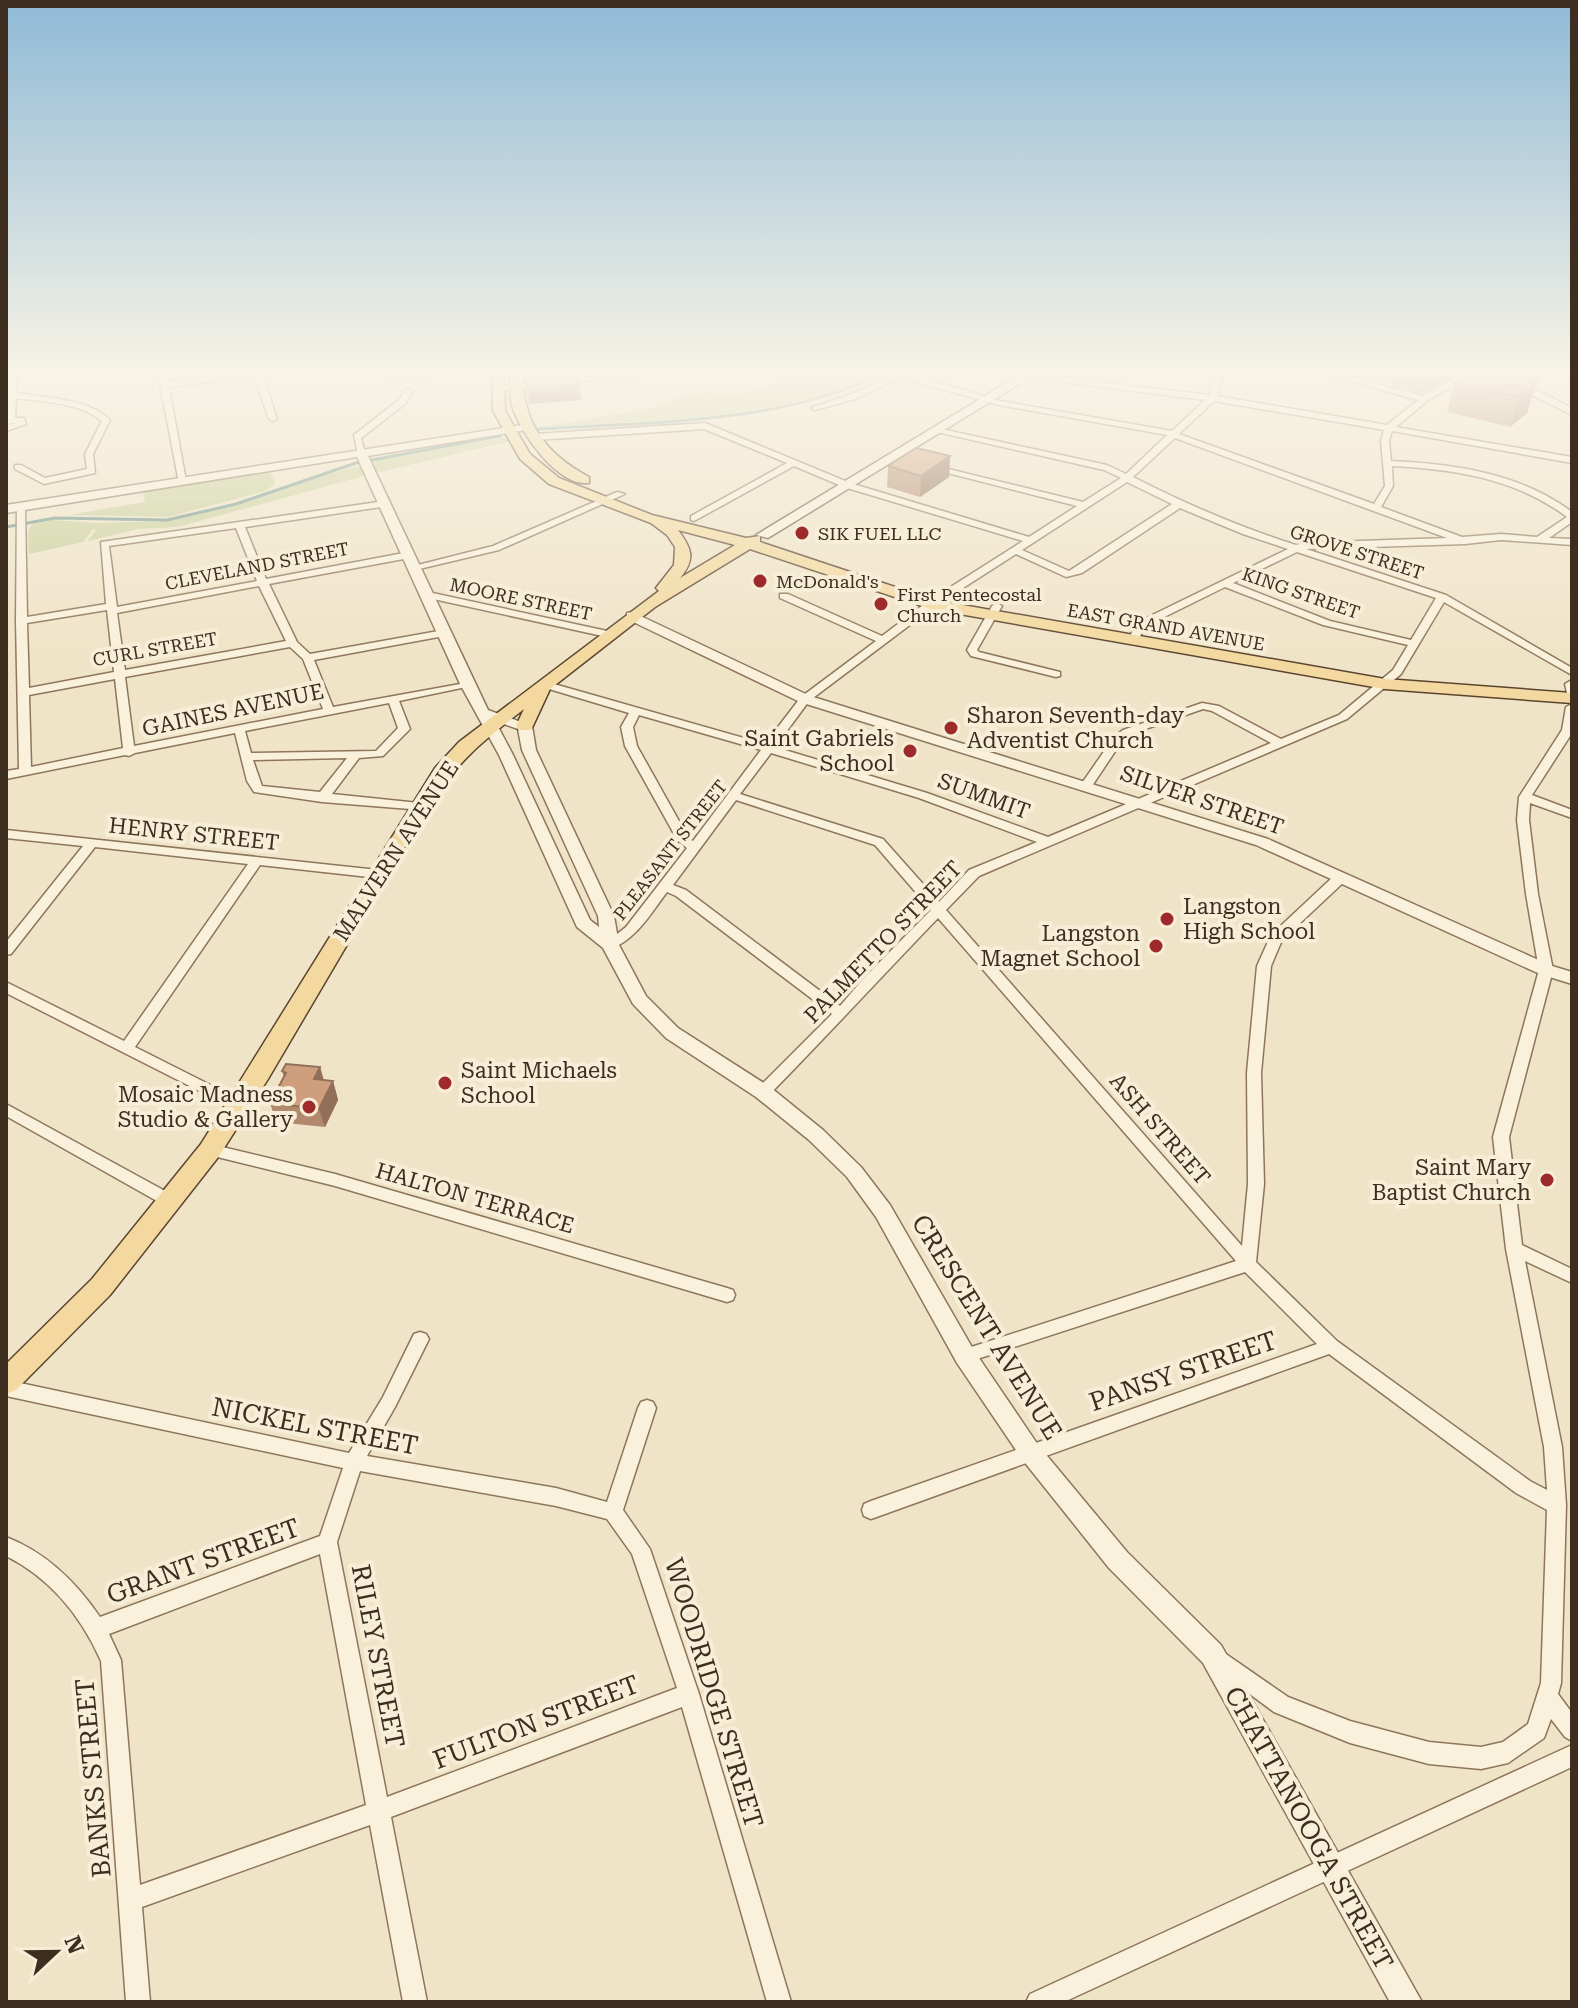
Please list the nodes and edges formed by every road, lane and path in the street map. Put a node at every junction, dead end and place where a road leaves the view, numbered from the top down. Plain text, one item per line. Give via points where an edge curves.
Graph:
1 (18, 467) dead end
2 (91, 467) edge
3 (179, 467) edge
4 (294, 467) edge
5 (367, 467) edge
6 (537, 467) edge
7 (560, 467) edge
8 (787, 467) edge
9 (803, 467) edge
10 (877, 467) edge
11 (927, 467) edge
12 (1101, 467) edge
13 (1140, 467) edge
14 (1262, 467) edge
15 (1387, 467) edge
16 (1429, 467) edge
17 (1127, 478) junction
18 (182, 481) junction
19 (847, 485) junction
20 (620, 494) junction
21 (604, 502) junction
22 (385, 504) junction
23 (1179, 504) junction
24 (1086, 506) junction
25 (20, 507) junction
26 (1376, 508) junction
27 (6, 509) edge
28 (1572, 517) edge
29 (647, 518) junction
30 (694, 518) junction
31 (240, 525) junction
32 (755, 539) junction
33 (1540, 539) junction
34 (1030, 540) junction
35 (1465, 541) junction
36 (1572, 542) edge
37 (1291, 548) junction
38 (1015, 550) junction
39 (412, 561) junction
40 (262, 581) junction
41 (1226, 584) junction
42 (428, 595) junction
43 (784, 596) dead end
44 (1442, 597) junction
45 (937, 600) junction
46 (649, 604) junction
47 (111, 608) junction
48 (993, 611) junction
49 (632, 616) junction
50 (21, 625) junction
51 (6, 631) edge
52 (444, 633) junction
53 (607, 634) junction
54 (1134, 635) junction
55 (883, 640) junction
56 (292, 643) junction
57 (1412, 643) junction
58 (308, 658) junction
59 (117, 674) junction
60 (1056, 674) dead end
61 (1391, 678) junction
62 (467, 684) junction
63 (543, 684) junction
64 (1572, 686) edge
65 (25, 692) junction
66 (393, 698) junction
67 (805, 699) junction
68 (1572, 707) edge
69 (329, 710) junction
70 (636, 711) junction
71 (491, 718) junction
72 (525, 726) junction
73 (239, 728) junction
74 (1570, 729) edge
75 (1281, 744) junction
76 (769, 747) junction
77 (529, 750) junction
78 (129, 753) junction
79 (355, 755) junction
80 (506, 755) junction
81 (246, 757) junction
82 (25, 771) junction
83 (6, 775) edge
84 (1086, 786) junction
85 (734, 796) junction
86 (1525, 797) junction
87 (322, 798) junction
88 (1141, 803) junction
89 (419, 807) junction
90 (1572, 814) edge
91 (567, 832) junction
92 (6, 834) edge
93 (542, 838) junction
94 (1047, 841) junction
95 (92, 843) junction
96 (694, 847) junction
97 (256, 861) junction
98 (378, 874) junction
99 (1340, 878) junction
100 (665, 887) junction
101 (938, 908) junction
102 (610, 945) junction
103 (6, 951) edge
104 (1546, 970) junction
105 (1572, 978) edge
106 (6, 987) edge
107 (841, 1014) junction
108 (127, 1047) junction
109 (763, 1092) junction
110 (239, 1106) junction
111 (6, 1109) edge
112 (210, 1150) junction
113 (170, 1201) junction
114 (1514, 1249) junction
115 (1248, 1264) junction
116 (1572, 1276) edge
117 (727, 1295) dead end
118 (420, 1339) dead end
119 (1331, 1346) junction
120 (965, 1356) junction
121 (6, 1382) edge
122 (6, 1388) edge
123 (647, 1408) dead end
124 (1030, 1452) junction
125 (354, 1462) junction
126 (1557, 1505) junction
127 (871, 1510) dead end
128 (613, 1512) junction
129 (327, 1542) junction
130 (6, 1546) edge
131 (98, 1628) junction
132 (1212, 1654) junction
133 (689, 1694) junction
134 (1547, 1697) junction
135 (1572, 1730) edge
136 (1572, 1756) edge
137 (379, 1811) junction
138 (1329, 1867) junction
139 (131, 1900) junction
140 (138, 2002) edge
141 (415, 2002) edge
142 (779, 2002) edge
143 (1038, 2002) edge
144 (1407, 2002) edge

1 - 2 street via 44,481 92,471
3 - 18 street
4 - 18 street
5 - 22 street, CRESCENT AVENUE
6 - 21 main road, EAST GRAND AVENUE
7 - 20 main road, EAST GRAND AVENUE
8 - 30 street
9 - 19 street
10 - 19 main road, MALVERN AVENUE
11 - 24 street
12 - 17 street, GROVE STREET
13 - 17 street, PLEASANT STREET
14 - 26 street
15 - 26 street via 1389,486
16 - 28 street via 1555,500
17 - 23 street, GROVE STREET
17 - 24 street, PLEASANT STREET
18 - 25 street
19 - 32 main road, MALVERN AVENUE
19 - 34 street
20 - 21 street, CLEVELAND STREET
20 - 30 main road, EAST GRAND AVENUE
21 - 29 main road, EAST GRAND AVENUE
21 - 39 street, CLEVELAND STREET via 496,548
22 - 31 street
22 - 39 street, CRESCENT AVENUE
23 - 37 street, GROVE STREET
23 - 38 street via 1069,575
24 - 34 street, PLEASANT STREET
25 - 27 street
25 - 50 street
26 - 35 street
28 - 33 street
29 - 32 main road, EAST GRAND AVENUE
29 - 46 main road via 672,532 683,547 682,566
30 - 32 main road, EAST GRAND AVENUE
31 - 40 street
31 - 47 street via 104,544
32 - 45 main road, EAST GRAND AVENUE
32 - 46 main road, MALVERN AVENUE
33 - 35 street
33 - 36 street
34 - 38 street, PLEASANT STREET
35 - 37 street
37 - 41 street
37 - 44 street, GROVE STREET
38 - 45 street, PLEASANT STREET
39 - 40 street, CLEVELAND STREET
39 - 42 street, CRESCENT AVENUE
40 - 47 street, CLEVELAND STREET
40 - 56 street
41 - 54 street
41 - 57 street, KING STREET via 1327,623
42 - 52 street, CRESCENT AVENUE
42 - 53 street, MOORE STREET
43 - 55 street
44 - 57 street, PALMETTO STREET
44 - 64 street, GROVE STREET
45 - 48 main road, EAST GRAND AVENUE
45 - 55 street, PLEASANT STREET
46 - 49 main road, MALVERN AVENUE
47 - 50 street, CLEVELAND STREET
47 - 59 street
48 - 54 main road, EAST GRAND AVENUE
48 - 60 street via 972,650 975,654
49 - 53 main road, MALVERN AVENUE
49 - 67 street, SILVER STREET
50 - 51 street, CLEVELAND STREET
50 - 65 street
52 - 58 street
52 - 62 street, CRESCENT AVENUE
53 - 63 main road, MALVERN AVENUE
54 - 61 main road, EAST GRAND AVENUE
55 - 67 street, PLEASANT STREET
56 - 58 street
56 - 59 street, CURL STREET
57 - 61 street, PALMETTO STREET
58 - 69 street
59 - 65 street, CURL STREET
59 - 78 street
61 - 64 main road, EAST GRAND AVENUE
61 - 75 street, PALMETTO STREET via 1343,717
62 - 66 street, GAINES AVENUE
62 - 71 street, CRESCENT AVENUE
63 - 70 street, SUMMIT
63 - 71 main road, MALVERN AVENUE
63 - 72 main road
65 - 82 street via 19,714
66 - 69 street, GAINES AVENUE
66 - 79 street via 404,729 379,754
67 - 76 street, PLEASANT STREET
67 - 84 street, SILVER STREET
68 - 74 street
69 - 73 street, GAINES AVENUE
70 - 76 street, SUMMIT
70 - 96 street via 627,727 631,746 684,841
71 - 72 street
71 - 80 street, CRESCENT AVENUE
71 - 89 main road, MALVERN AVENUE via 442,772
72 - 77 street, CRESCENT AVENUE
73 - 78 street, GAINES AVENUE
73 - 81 street
74 - 86 street
75 - 84 street via 1202,706 1127,732
75 - 88 street, PALMETTO STREET
76 - 85 street, PLEASANT STREET
76 - 94 street, SUMMIT via 958,806
77 - 80 street
77 - 91 street, CRESCENT AVENUE
78 - 82 street, GAINES AVENUE
79 - 81 street
79 - 87 street
80 - 93 street, CRESCENT AVENUE
81 - 87 street via 258,789
82 - 83 street, GAINES AVENUE
84 - 88 street, SILVER STREET
85 - 96 street, PLEASANT STREET
85 - 101 street, ASH STREET via 879,842
86 - 90 street
86 - 104 street, CRESCENT AVENUE via 1523,820
87 - 89 street
88 - 94 street, PALMETTO STREET
88 - 99 street, SILVER STREET via 1262,842
89 - 98 main road, MALVERN AVENUE
91 - 93 street
91 - 102 street, CRESCENT AVENUE via 606,916
92 - 95 street, HENRY STREET
93 - 102 street, CRESCENT AVENUE via 583,923
94 - 101 street, PALMETTO STREET via 974,873
95 - 97 street, HENRY STREET
95 - 103 street
96 - 100 street, PLEASANT STREET
97 - 98 street, HENRY STREET
97 - 108 street
98 - 110 main road, MALVERN AVENUE
99 - 104 street, SILVER STREET
99 - 115 street via 1276,938 1268,952 1254,1073 1256,1184
100 - 102 street, PLEASANT STREET via 631,930
100 - 107 street via 681,893
101 - 107 street, PALMETTO STREET
101 - 115 street, ASH STREET
102 - 109 street, CRESCENT AVENUE via 639,1000 672,1033
104 - 105 street, SILVER STREET
104 - 114 street, CRESCENT AVENUE via 1501,1137
106 - 108 street
107 - 109 street, PALMETTO STREET
108 - 110 street
109 - 120 street, CRESCENT AVENUE via 854,1172 883,1211
110 - 112 main road, MALVERN AVENUE
111 - 113 street
112 - 113 main road, MALVERN AVENUE
112 - 117 street, HALTON TERRACE via 335,1180
113 - 121 main road, MALVERN AVENUE via 101,1287
114 - 116 street
114 - 126 street, CRESCENT AVENUE via 1553,1447
115 - 119 street, ASH STREET
115 - 120 street
118 - 125 street, RILEY STREET
119 - 124 street, PANSY STREET
119 - 126 street, ASH STREET via 1523,1487
120 - 124 street, CRESCENT AVENUE
122 - 125 street, NICKEL STREET
123 - 128 street
124 - 127 street, PANSY STREET
124 - 132 street, CRESCENT AVENUE via 1118,1560
125 - 128 street, NICKEL STREET
125 - 129 street, RILEY STREET
126 - 134 street, CRESCENT AVENUE
128 - 133 street, WOODRIDGE STREET via 640,1549
129 - 131 street, GRANT STREET
129 - 137 street, RILEY STREET
130 - 131 street, BANKS STREET via 54,1576
131 - 139 street, BANKS STREET via 111,1660
132 - 134 street, CRESCENT AVENUE via 1281,1705 1350,1732 1429,1753 1481,1758 1508,1752 1537,1731
132 - 138 street, CHATTANOOGA STREET
133 - 137 street, FULTON STREET
133 - 142 street, WOODRIDGE STREET
134 - 135 street
136 - 138 street
137 - 139 street, FULTON STREET
137 - 141 street, RILEY STREET
138 - 143 street
138 - 144 street, CHATTANOOGA STREET
139 - 140 street, BANKS STREET

